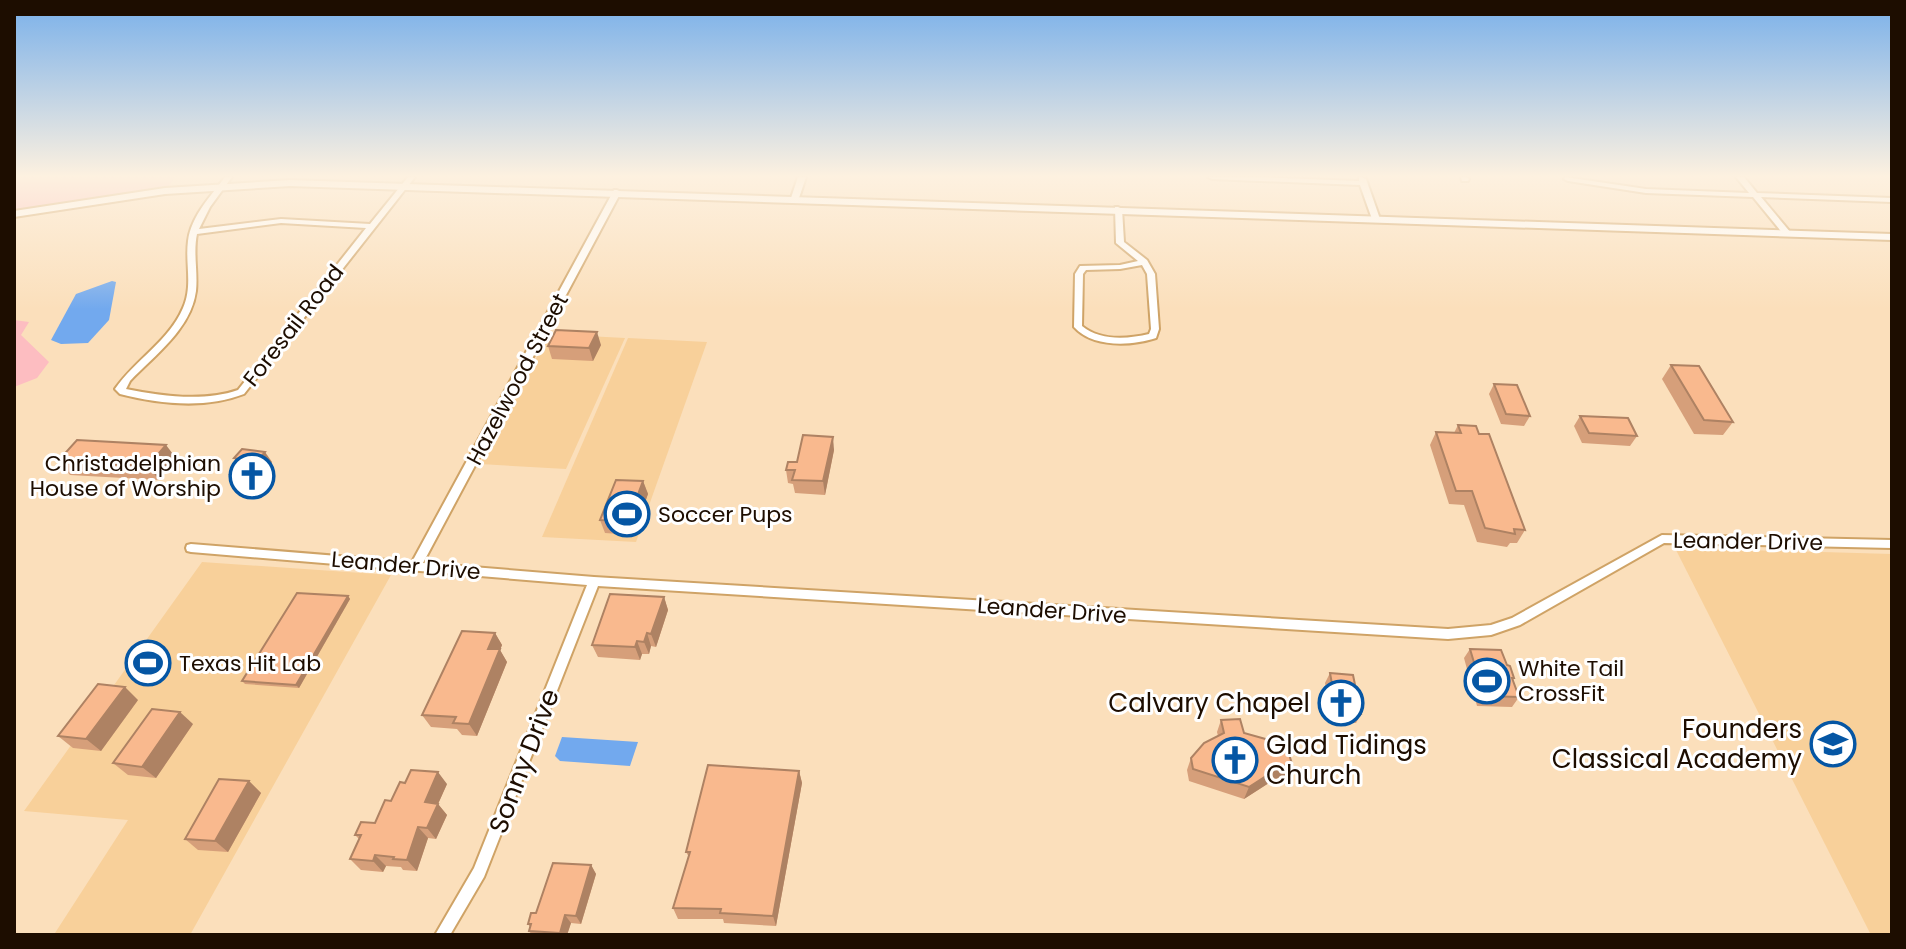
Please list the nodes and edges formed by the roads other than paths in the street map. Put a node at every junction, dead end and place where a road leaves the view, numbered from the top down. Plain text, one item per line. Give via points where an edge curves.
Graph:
1 (201, 221) edge
2 (279, 221) edge
3 (286, 221) edge
4 (375, 221) edge
5 (601, 221) edge
6 (1119, 221) edge
7 (1443, 221) edge
8 (1777, 221) edge
9 (371, 226) junction
10 (195, 232) junction
11 (1787, 233) junction
12 (1892, 237) edge
13 (1144, 262) junction
14 (1892, 544) edge
15 (191, 548) dead end
16 (416, 565) junction
17 (594, 581) junction
18 (442, 935) edge

1 - 10 street
2 - 10 street
3 - 9 street
4 - 9 street, Foresail Road
5 - 16 street, Hazelwood Street
6 - 13 street via 1120,243
7 - 11 street
8 - 11 street
9 - 10 street, Foresail Road via 233,397 131,394 120,389 188,308
11 - 12 street
13 - 13 street via 1083,268 1078,327 1082,333 1144,340 1153,336 1151,274
14 - 17 street, Leander Drive via 1662,539 1516,622 1463,633
15 - 16 street, Leander Drive
16 - 17 street, Leander Drive
17 - 18 street, Sonny Drive via 479,872

